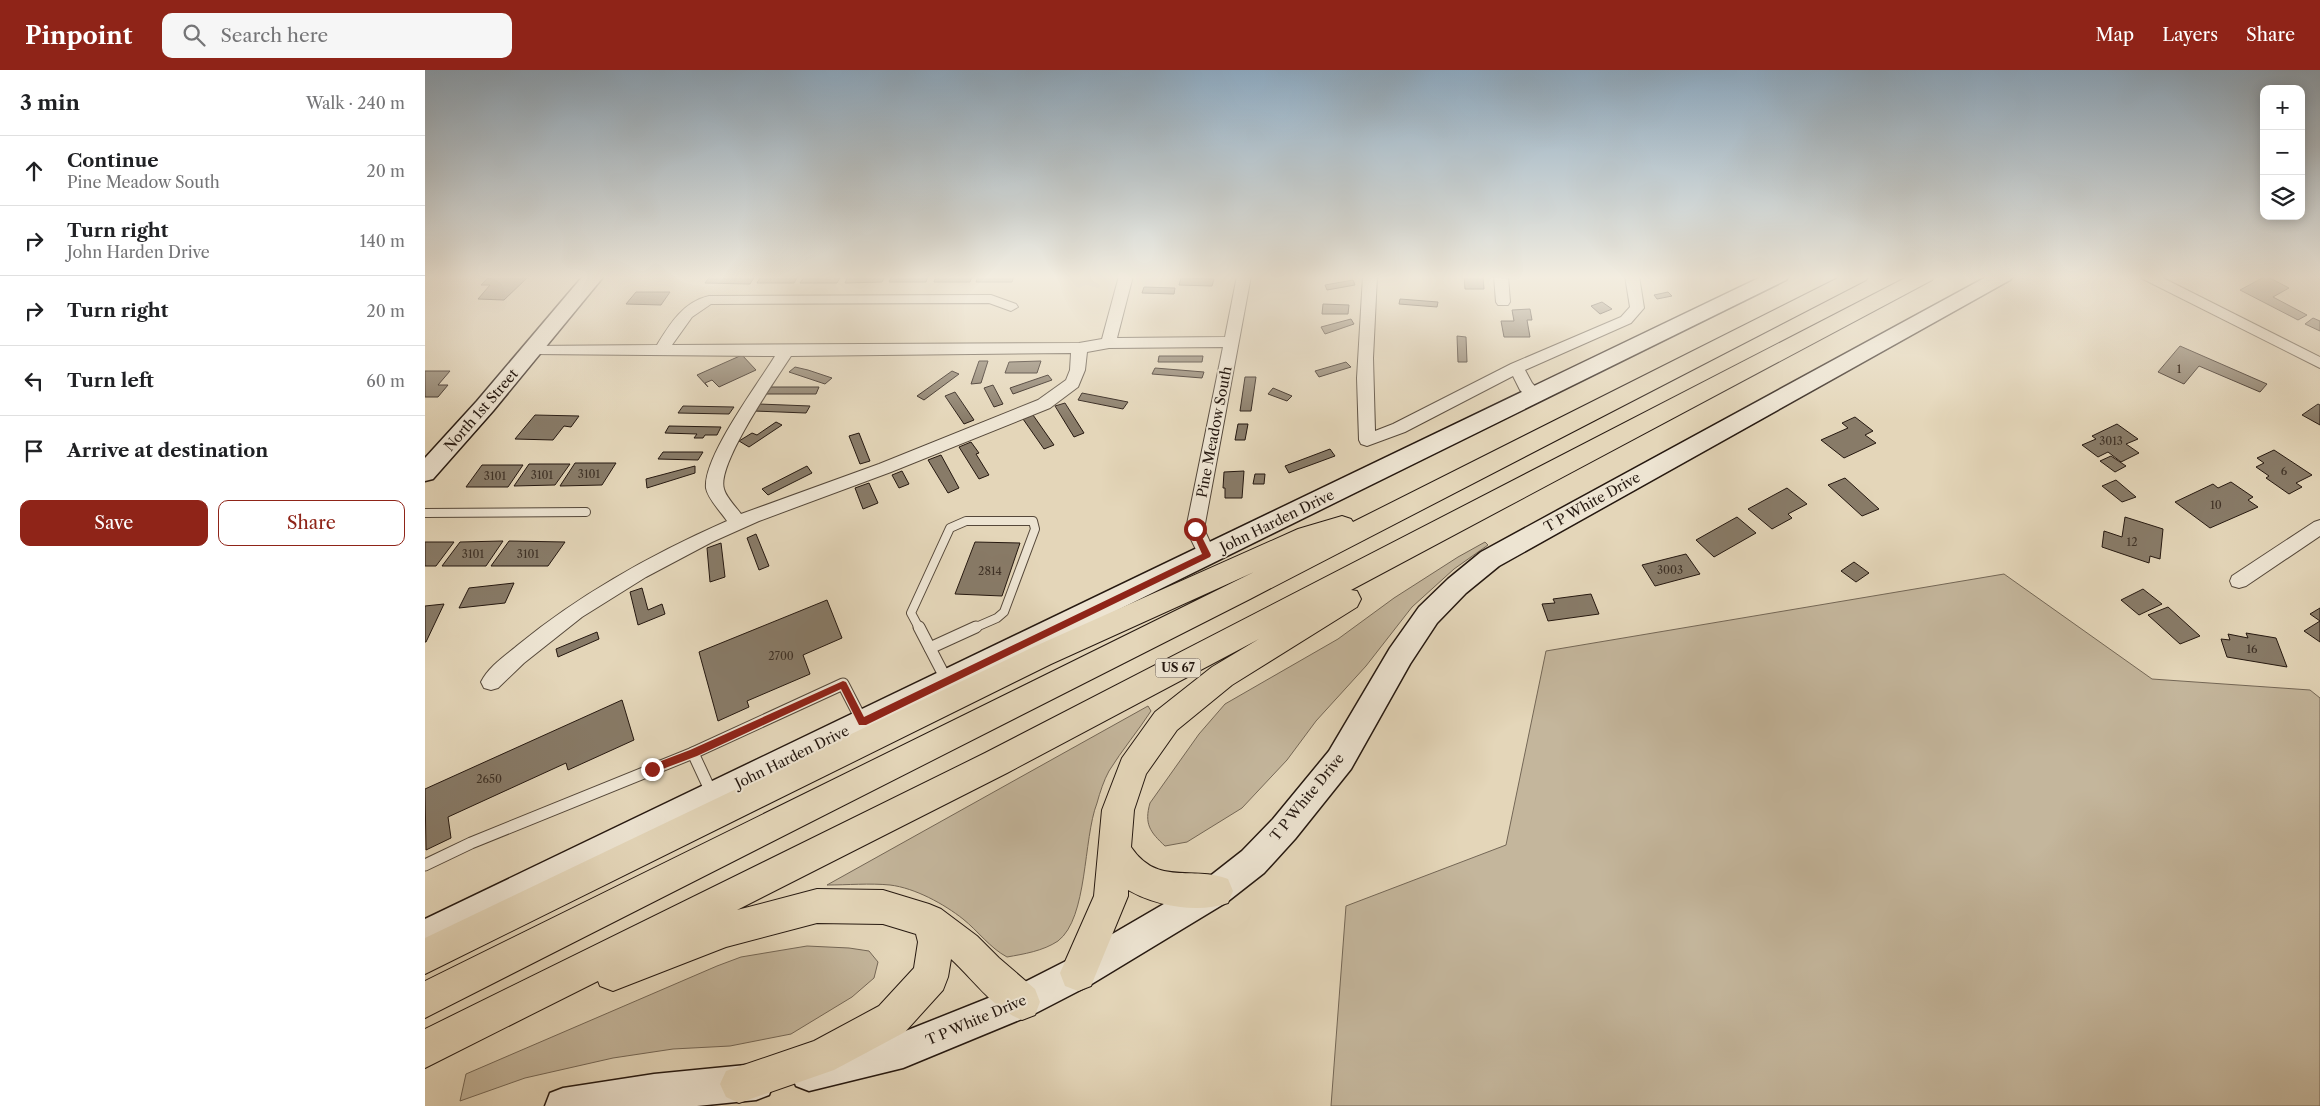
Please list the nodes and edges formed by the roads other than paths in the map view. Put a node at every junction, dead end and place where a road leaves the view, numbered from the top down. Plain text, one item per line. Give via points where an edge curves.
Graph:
1 (554, 324) edge
2 (679, 324) edge
3 (1112, 324) edge
4 (1234, 324) edge
5 (1367, 324) edge
6 (1617, 324) edge
7 (1680, 324) edge
8 (1764, 324) edge
9 (1834, 324) edge
10 (1915, 324) edge
11 (2244, 324) edge
12 (1109, 342) junction
13 (1231, 342) junction
14 (1079, 348) junction
15 (533, 349) junction
16 (661, 350) junction
17 (786, 351) junction
18 (2320, 363) edge
19 (1516, 368) junction
20 (1535, 395) junction
21 (425, 473) edge
22 (1498, 502) junction
23 (1403, 508) junction
24 (586, 512) dead end
25 (425, 513) edge
26 (738, 523) junction
27 (2320, 528) edge
28 (1207, 555) junction
29 (2239, 581) dead end
30 (930, 648) junction
31 (947, 681) junction
32 (491, 682) dead end
33 (862, 722) junction
34 (693, 753) junction
35 (712, 796) junction
36 (1116, 853) junction
37 (425, 865) edge
38 (1216, 891) junction
39 (929, 921) junction
40 (425, 936) edge
41 (425, 956) edge
42 (1078, 973) junction
43 (425, 1000) edge
44 (1021, 1002) junction
45 (467, 1029) junction
46 (425, 1049) edge
47 (739, 1084) junction
48 (574, 1105) edge

1 - 15 street, North 1st Street
2 - 16 street
3 - 12 street
4 - 13 street, Pine Meadow South
5 - 19 street via 1364,413 1367,440 1399,428
6 - 19 street
7 - 20 street, John Harden Drive
8 - 23 highway
9 - 22 highway, US 67
10 - 38 street, T P White Drive via 1490,559 1427,615 1340,760 1284,829 1253,862
11 - 18 street
12 - 13 street
12 - 14 street
13 - 28 street, Pine Meadow South via 1195,529
14 - 17 street
14 - 26 street via 1071,387 1044,404
15 - 16 street
15 - 21 street, North 1st Street
16 - 17 street
17 - 26 street via 724,451 715,478 715,490
19 - 20 street
20 - 28 street, John Harden Drive
22 - 36 highway via 1222,676 1165,721 1133,768 1118,810
22 - 45 highway, US 67 via 996,762
23 - 41 highway via 1307,536 1041,656
23 - 43 highway
24 - 25 lane
26 - 32 street via 661,561 580,609 509,664
27 - 29 street
28 - 31 street, John Harden Drive
30 - 30 lane via 911,613 950,528 966,521 1033,522 1035,529 1004,612
30 - 31 lane
31 - 33 street, John Harden Drive
33 - 34 lane via 843,684
33 - 35 street, John Harden Drive
34 - 35 lane
34 - 37 lane via 471,843
35 - 40 street, John Harden Drive
36 - 38 highway via 1123,867 1142,882 1164,889
36 - 42 highway via 1111,896
38 - 42 street, T P White Drive
39 - 44 highway via 965,948
39 - 45 highway via 883,907 817,906 726,930
39 - 47 highway via 936,942 930,977 892,1018 821,1056
42 - 44 street, T P White Drive
44 - 47 street, T P White Drive via 903,1050 805,1074
45 - 46 highway, US 67
47 - 48 street, T P White Drive via 654,1092

